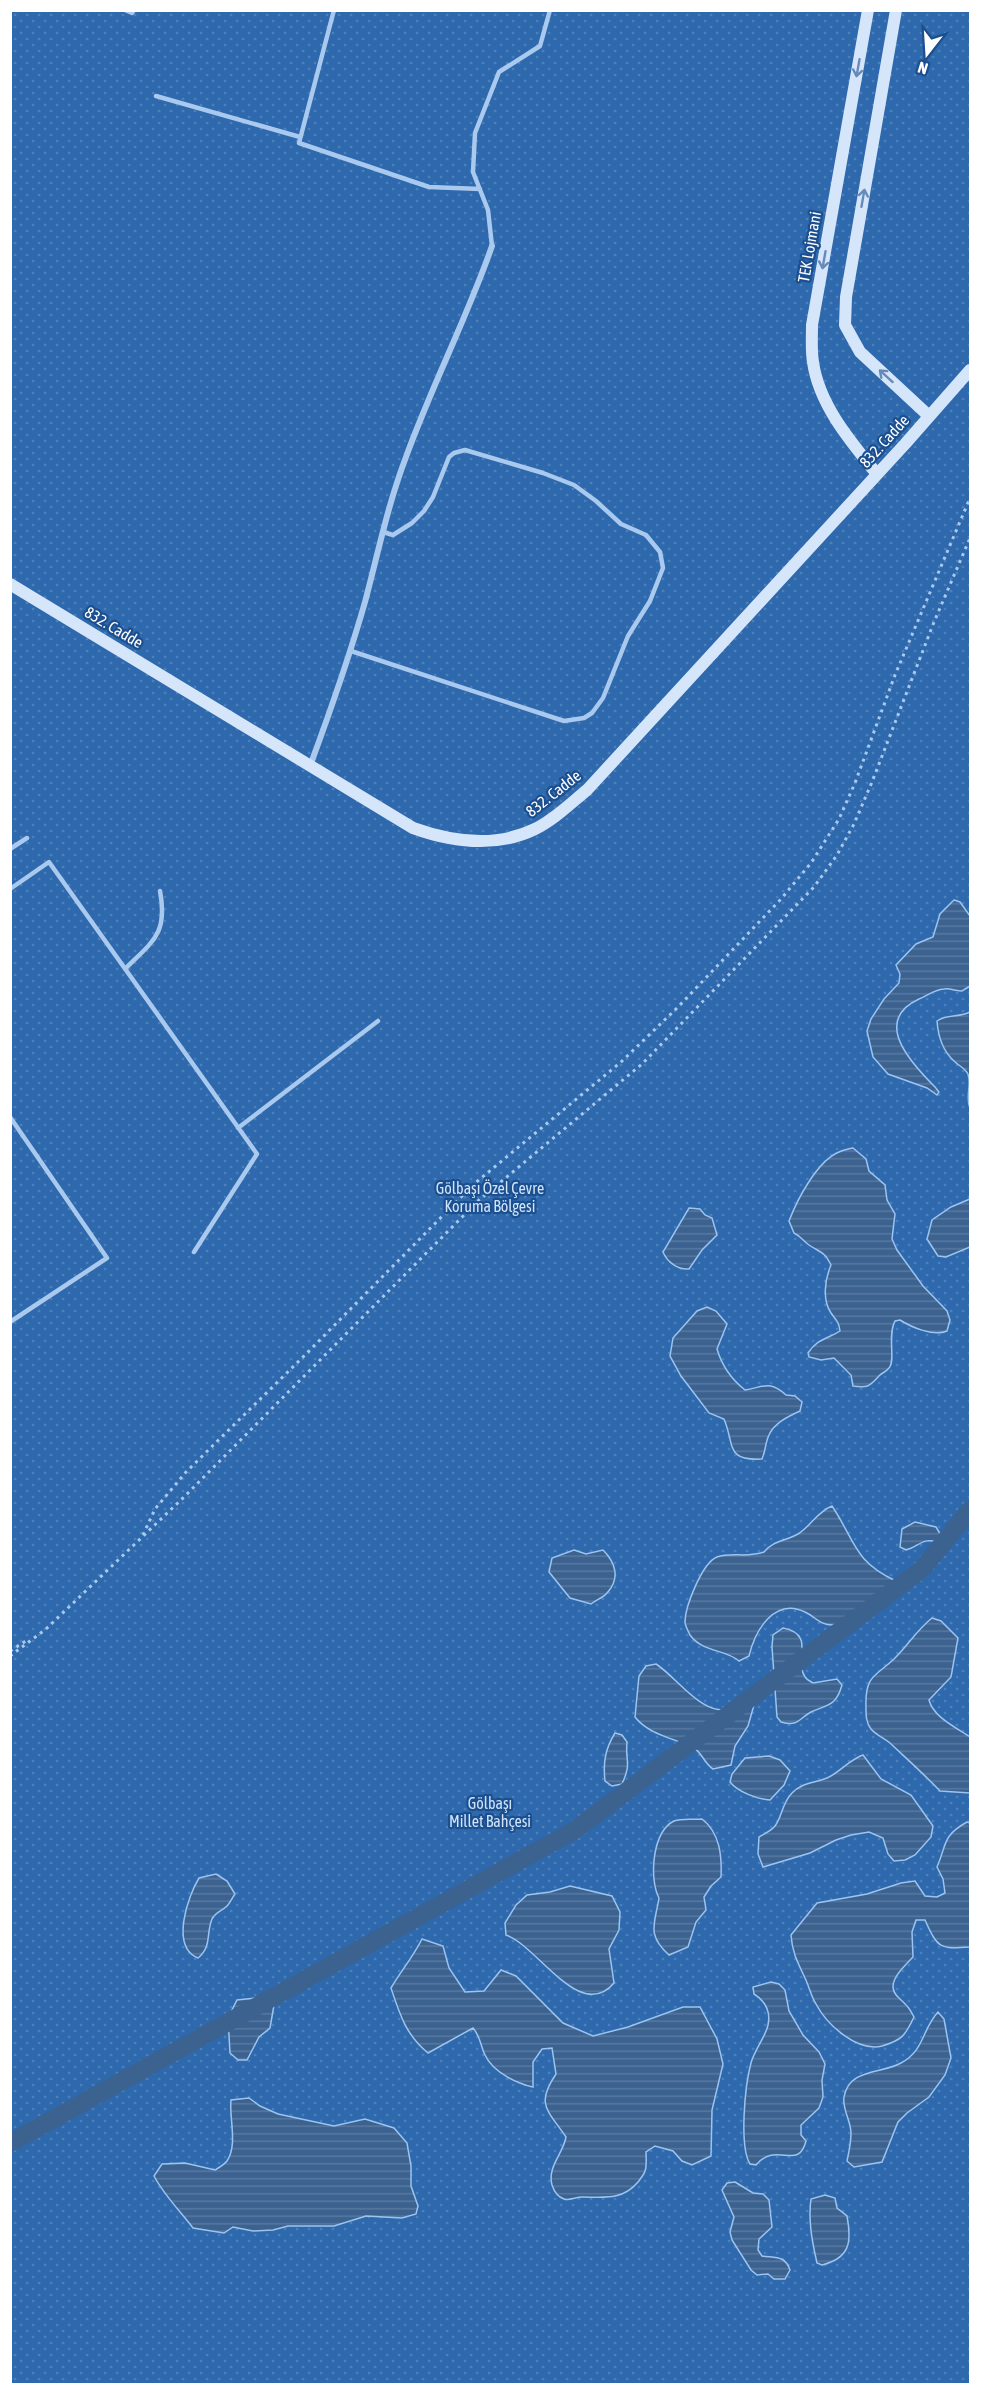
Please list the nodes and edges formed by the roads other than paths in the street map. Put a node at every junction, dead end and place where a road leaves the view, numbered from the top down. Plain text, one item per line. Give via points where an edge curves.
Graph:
1 (125, 10) edge
2 (134, 10) edge
3 (334, 10) edge
4 (550, 10) edge
5 (868, 10) edge
6 (896, 10) edge
7 (156, 96) dead end
8 (300, 137) junction
9 (480, 189) junction
10 (492, 246) joint
11 (970, 370) edge
12 (929, 416) junction
13 (877, 474) junction
14 (383, 532) junction
15 (10, 584) edge
16 (351, 651) junction
17 (310, 766) junction
18 (27, 838) dead end
19 (10, 849) edge
20 (10, 890) edge
21 (160, 891) dead end
22 (125, 969) junction
23 (378, 1021) dead end
24 (10, 1117) edge
25 (238, 1128) junction
26 (194, 1252) dead end
27 (10, 1322) edge

1 - 2 lane
3 - 8 lane
4 - 9 lane via 540,46 499,72 475,133 473,172
5 -> 13 street, TEK Lojmani via 812,335 813,363 825,400
12 -> 6 street via 860,352 845,325 846,297
7 - 8 lane
8 - 9 lane via 299,143 429,187
9 - 10 lane via 488,210
10 - 14 street via 405,457
11 - 12 street, 832. Cadde
12 - 13 street, 832. Cadde
13 - 17 street, 832. Cadde via 587,790 536,829 480,841 434,836 413,828
14 - 16 street
14 - 16 lane via 393,535 412,523 433,497 449,457 465,450 574,485 621,524 652,540 660,552 663,568 650,601 628,636 603,698 592,713 578,720 564,721
15 - 17 street, 832. Cadde
16 - 17 street
18 - 19 lane
20 - 22 lane via 49,862
21 - 22 lane via 164,911 160,928 153,941
22 - 25 lane
23 - 25 lane
24 - 27 lane via 107,1258
25 - 26 lane via 257,1155

